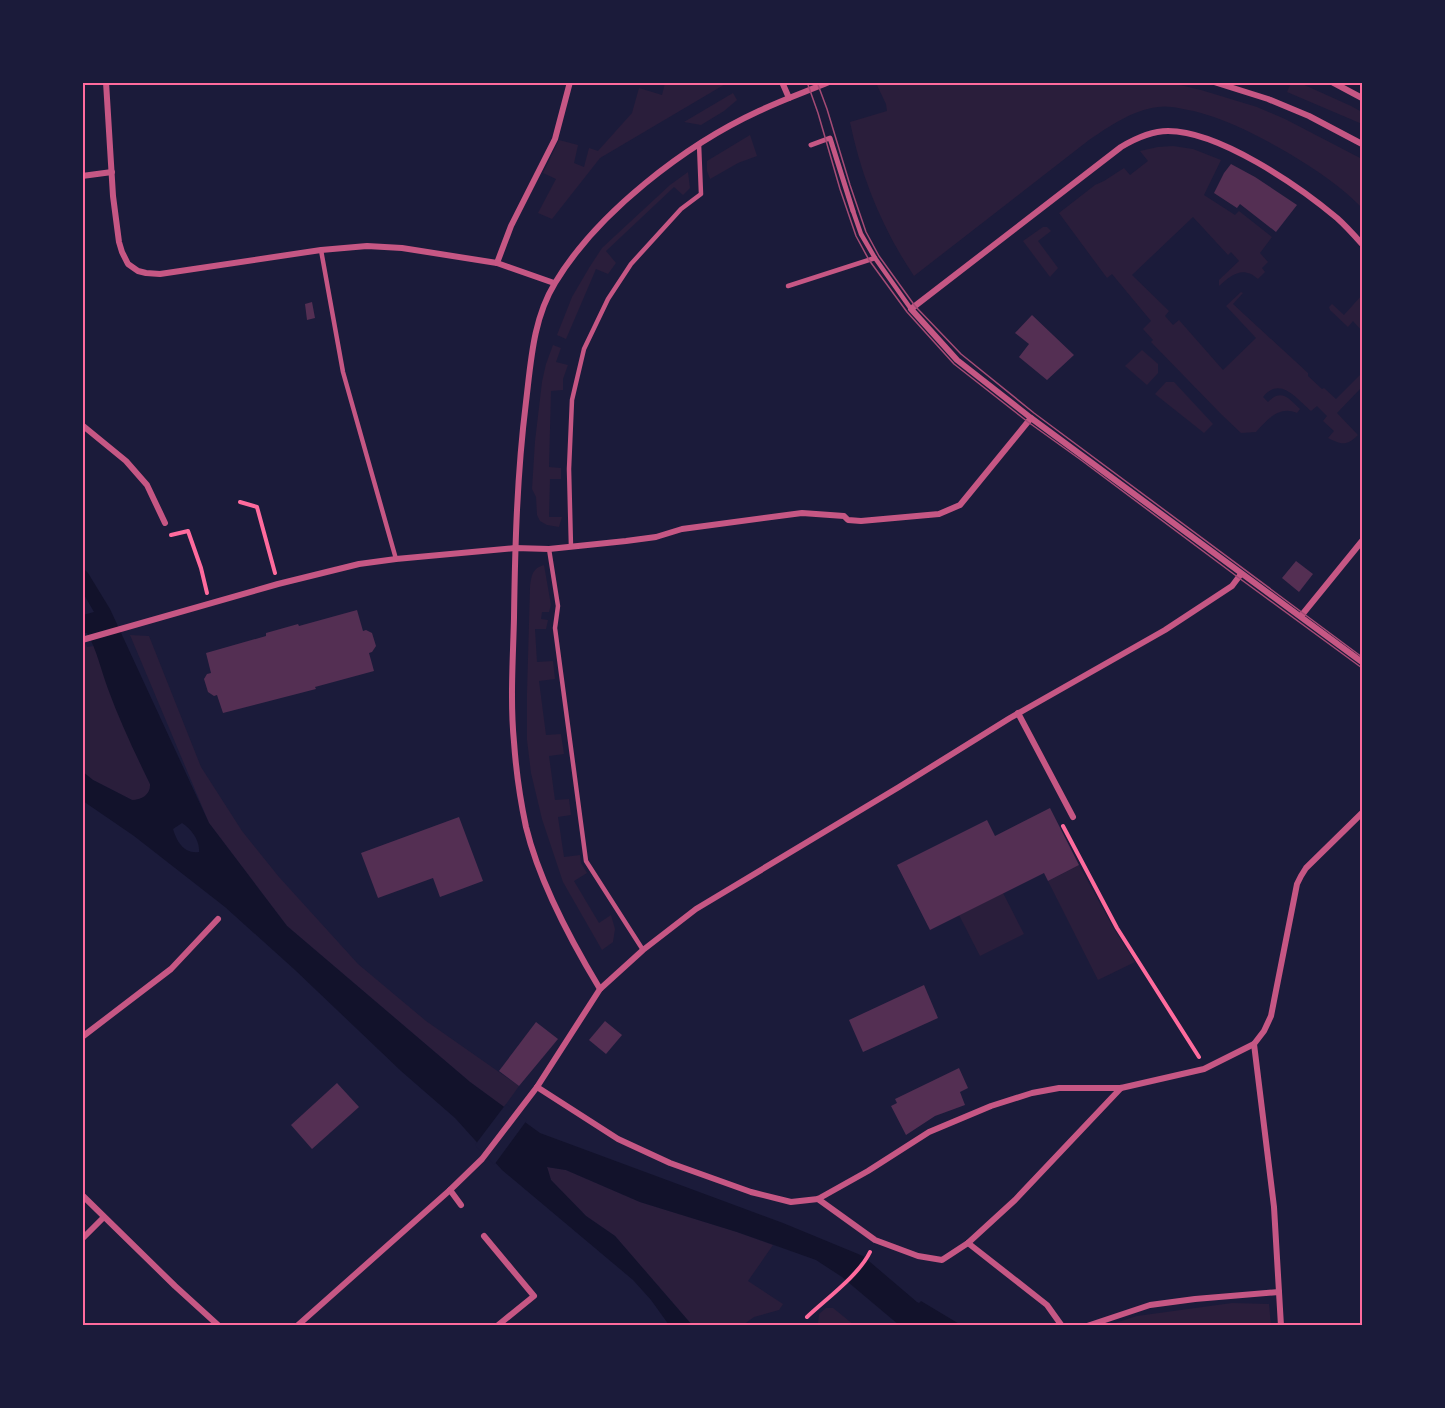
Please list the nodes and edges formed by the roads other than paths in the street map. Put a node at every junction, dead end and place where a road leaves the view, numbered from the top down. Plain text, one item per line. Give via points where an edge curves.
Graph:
1 (106, 82) edge
2 (570, 82) edge
3 (782, 82) edge
4 (829, 82) edge
5 (1214, 82) edge
6 (1332, 82) edge
7 (813, 86) edge
8 (789, 98) junction
9 (1362, 98) edge
10 (699, 144) junction
11 (1362, 144) edge
12 (811, 145) dead end
13 (112, 172) junction
14 (82, 176) edge
15 (853, 211) joint
16 (1362, 244) edge
17 (321, 250) junction
18 (875, 258) junction
19 (497, 263) junction
20 (554, 283) junction
21 (788, 286) dead end
22 (911, 309) junction
23 (1031, 418) junction
24 (82, 426) edge
25 (165, 523) road end
26 (1362, 541) edge
27 (571, 547) junction
28 (515, 548) junction
29 (549, 549) junction
30 (396, 559) junction
31 (1241, 574) junction
32 (1301, 616) junction
33 (83, 640) edge
34 (1362, 662) edge
35 (1018, 713) junction
36 (1362, 813) edge
37 (1073, 817) dead end
38 (218, 919) dead end
39 (643, 950) junction
40 (600, 989) junction
41 (82, 1037) edge
42 (1254, 1044) junction
43 (537, 1087) junction
44 (1121, 1088) junction
45 (450, 1190) junction
46 (82, 1195) edge
47 (818, 1199) junction
48 (461, 1205) dead end
49 (104, 1217) junction
50 (484, 1236) dead end
51 (82, 1239) edge
52 (968, 1243) junction
53 (1279, 1292) junction
54 (219, 1326) edge
55 (297, 1326) edge
56 (497, 1326) edge
57 (1062, 1326) edge
58 (1087, 1326) edge
59 (1281, 1326) edge

1 - 13 street
2 - 19 street via 555,139
3 - 8 street
4 - 7 street
5 - 11 street via 1309,116
6 - 9 street
7 - 8 street
8 - 10 street
10 - 20 street via 608,216 579,247
10 - 27 lane via 701,194 681,209 631,264 608,298 584,349 572,400
12 - 15 street via 830,138
13 - 14 street
13 - 17 street via 122,252 128,264 146,273
15 - 18 lane
16 - 22 street via 1310,197 1250,158 1200,137 1157,132 1122,147
17 - 19 street via 402,248
17 - 30 lane via 343,372
18 - 21 lane
18 - 22 lane
19 - 20 street
20 - 28 street via 535,334 520,448
22 - 23 street via 957,360
23 - 27 street via 960,505 939,514 848,520 844,516 802,513
23 - 31 street
24 - 25 street via 126,461 147,485
26 - 32 street
27 - 29 street
28 - 29 street
28 - 30 street
28 - 40 street via 513,741 527,830 542,878
29 - 39 lane via 558,606 555,628 586,861
30 - 33 street via 278,584
31 - 32 street
31 - 35 street via 1232,586 1165,630
32 - 34 street
35 - 37 street
35 - 39 street via 696,909
36 - 42 street via 1301,876 1293,899 1271,1016
38 - 41 street via 171,969
39 - 40 street
40 - 43 street
42 - 44 street via 1204,1069
42 - 53 street via 1274,1207
43 - 45 street via 482,1159
43 - 47 street via 618,1139 670,1163 791,1202
44 - 47 street via 1059,1088 992,1106 929,1132
44 - 52 street via 1015,1200
45 - 48 street
45 - 55 street
46 - 49 street
47 - 52 street via 875,1240 918,1256 942,1260
49 - 51 street
49 - 54 street
50 - 56 street via 534,1296
52 - 57 street via 1047,1305
53 - 58 street via 1150,1305
53 - 59 street

